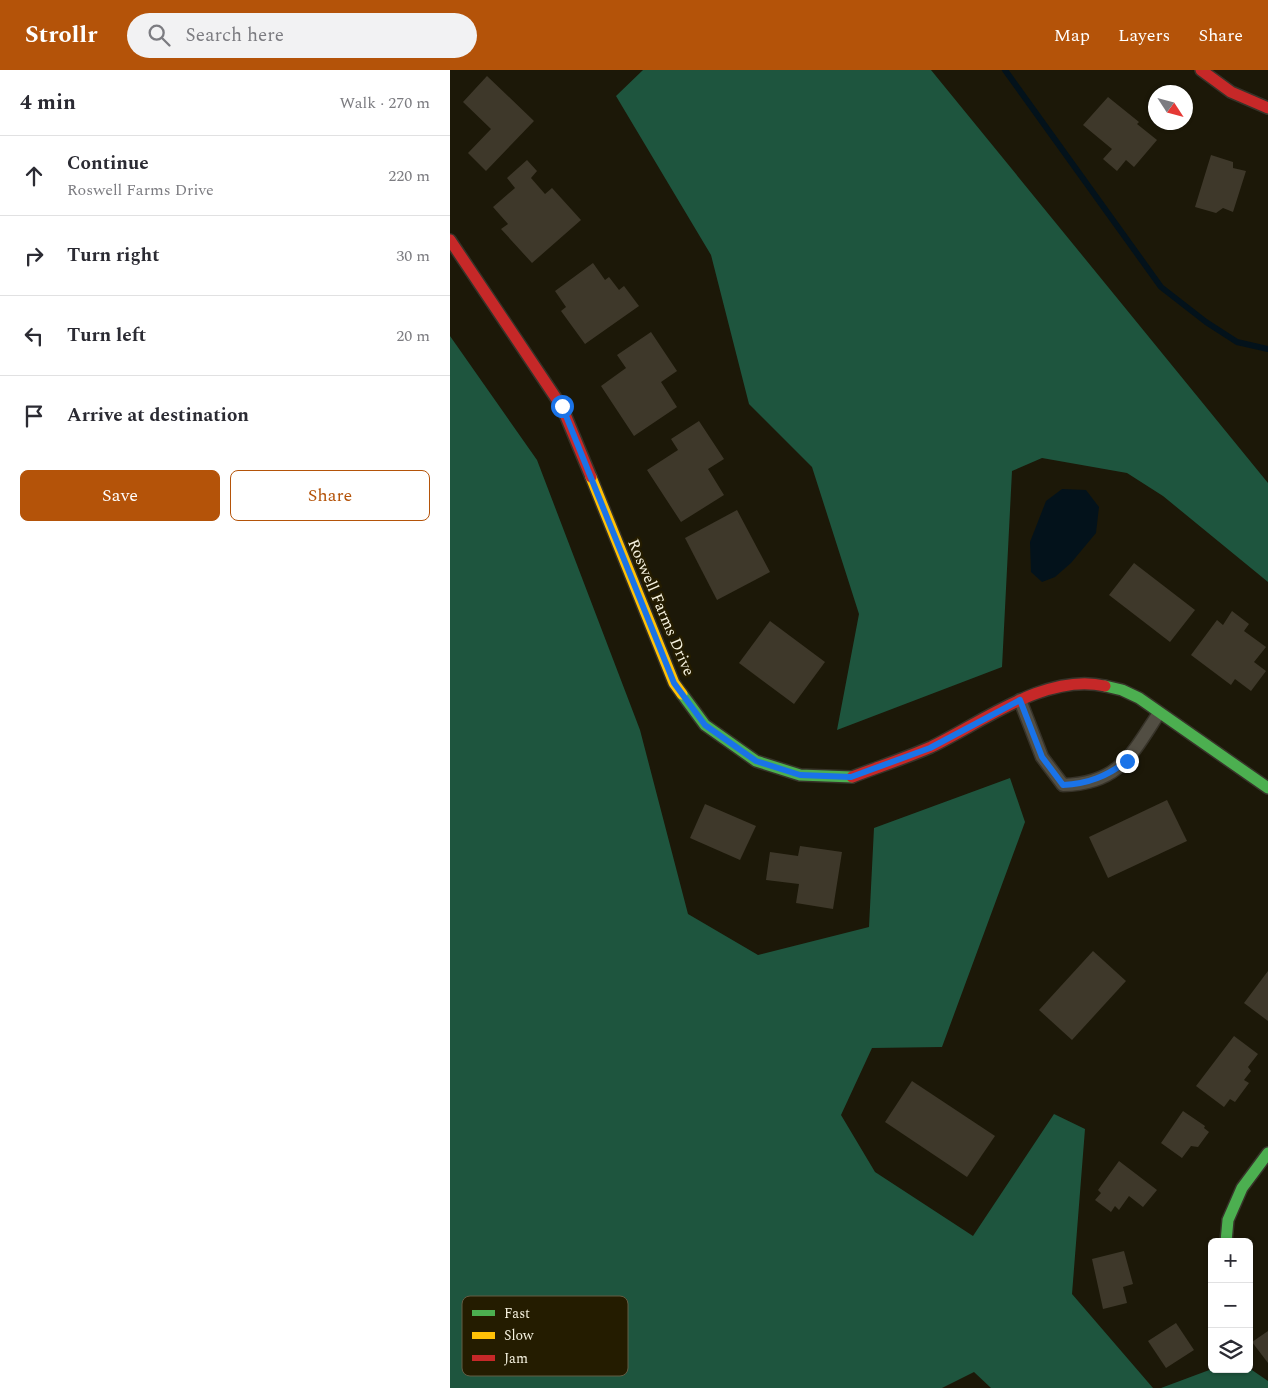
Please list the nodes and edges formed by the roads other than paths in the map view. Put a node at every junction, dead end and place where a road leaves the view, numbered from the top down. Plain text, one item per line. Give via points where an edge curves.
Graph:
1 (1201, 70) edge
2 (1268, 108) edge
3 (450, 240) edge
4 (1020, 700) junction
5 (1159, 713) junction
6 (1268, 788) edge
7 (1268, 1153) edge
8 (1226, 1238) edge

1 - 2 street via 1231,92
3 - 4 street, Roswell Farms Drive via 562,406 674,683 705,725 756,761 800,775 851,777 930,748
4 - 5 street, Roswell Farms Drive via 1065,684 1094,683 1122,690
4 - 5 lane via 1042,757 1063,785 1100,778 1114,771 1127,761
5 - 6 street, Roswell Farms Drive
7 - 8 street via 1242,1188 1228,1220

